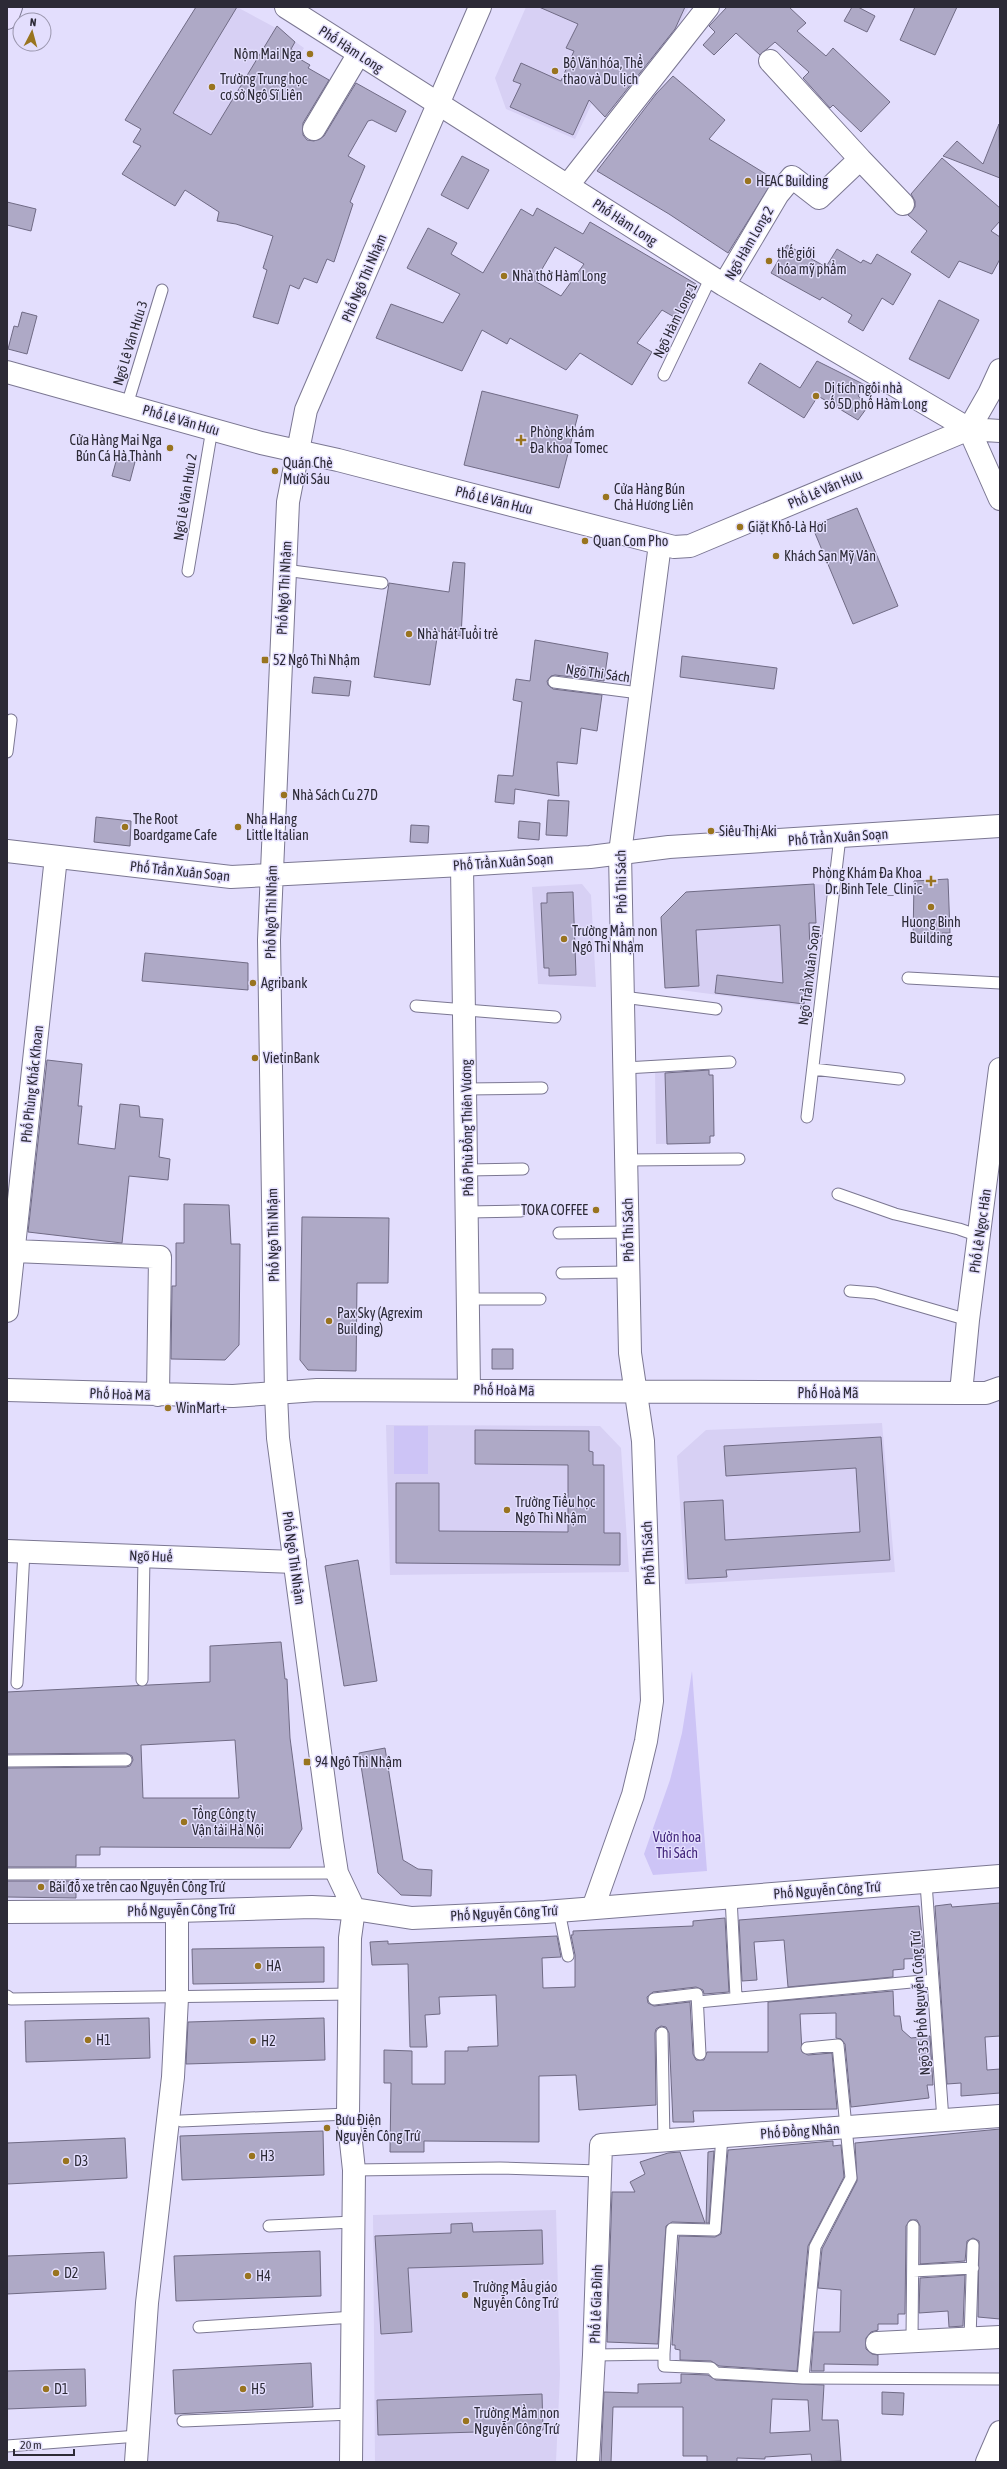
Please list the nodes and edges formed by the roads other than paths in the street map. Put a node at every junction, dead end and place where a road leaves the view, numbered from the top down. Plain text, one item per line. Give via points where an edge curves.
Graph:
1 (11, 7) edge
2 (286, 7) edge
3 (480, 7) edge
4 (708, 7) edge
5 (7, 18) edge
6 (358, 55) junction
7 (770, 61) dead end
8 (438, 103) junction
9 (314, 129) dead end
10 (860, 159) junction
11 (568, 185) junction
12 (903, 204) dead end
13 (718, 281) junction
14 (162, 290) dead end
15 (1000, 370) edge
16 (7, 372) edge
17 (664, 375) dead end
18 (127, 405) junction
19 (969, 428) junction
20 (212, 429) junction
21 (1000, 431) edge
22 (298, 451) junction
23 (1000, 499) edge
24 (660, 544) junction
25 (285, 570) junction
26 (188, 571) dead end
27 (382, 583) dead end
28 (554, 682) dead end
29 (639, 693) junction
30 (11, 720) dead end
31 (7, 752) edge
32 (1000, 826) edge
33 (840, 837) junction
34 (7, 851) edge
35 (620, 853) junction
36 (56, 857) junction
37 (462, 865) junction
38 (271, 876) junction
39 (908, 978) dead end
40 (1000, 984) edge
41 (623, 997) junction
42 (416, 1006) dead end
43 (466, 1008) junction
44 (716, 1008) dead end
45 (555, 1017) dead end
46 (730, 1062) dead end
47 (625, 1068) junction
48 (813, 1070) junction
49 (1000, 1077) edge
50 (899, 1079) dead end
51 (542, 1088) dead end
52 (466, 1089) junction
53 (998, 1115) edge
54 (807, 1117) dead end
55 (996, 1140) edge
56 (739, 1159) dead end
57 (626, 1160) junction
58 (523, 1169) dead end
59 (468, 1170) junction
60 (838, 1194) dead end
61 (468, 1212) junction
62 (521, 1212) dead end
63 (628, 1232) junction
64 (558, 1233) dead end
65 (979, 1236) junction
66 (14, 1251) junction
67 (628, 1272) junction
68 (562, 1273) dead end
69 (850, 1291) dead end
70 (469, 1299) junction
71 (540, 1299) dead end
72 (7, 1311) edge
73 (968, 1320) junction
74 (1000, 1388) edge
75 (7, 1390) edge
76 (469, 1390) junction
77 (634, 1393) junction
78 (961, 1393) junction
79 (276, 1394) junction
80 (158, 1395) junction
81 (15, 1551) edge
82 (144, 1556) junction
83 (295, 1562) junction
84 (142, 1680) dead end
85 (17, 1683) dead end
86 (126, 1760) dead end
87 (7, 1761) edge
88 (337, 1873) junction
89 (7, 1874) edge
90 (1000, 1876) edge
91 (926, 1883) junction
92 (731, 1897) junction
93 (592, 1908) junction
94 (354, 1909) junction
95 (559, 1910) junction
96 (177, 1911) junction
97 (7, 1912) edge
98 (568, 1956) dead end
99 (933, 1980) junction
100 (351, 1994) junction
101 (7, 1996) edge
102 (177, 1998) junction
103 (736, 1998) junction
104 (654, 1999) dead end
105 (698, 2002) junction
106 (662, 2033) dead end
107 (807, 2048) dead end
108 (700, 2054) dead end
109 (348, 2114) junction
110 (1000, 2116) edge
111 (943, 2120) junction
112 (181, 2121) dead end
113 (846, 2128) junction
114 (722, 2136) junction
115 (664, 2141) junction
116 (601, 2145) joint
117 (354, 2170) junction
118 (600, 2171) junction
119 (353, 2222) junction
120 (269, 2226) dead end
121 (913, 2226) dead end
122 (973, 2244) dead end
123 (972, 2268) junction
124 (913, 2272) junction
125 (354, 2317) junction
126 (199, 2327) dead end
127 (1000, 2337) edge
128 (970, 2339) junction
129 (912, 2340) junction
130 (877, 2344) dead end
131 (664, 2354) junction
132 (594, 2355) junction
133 (803, 2378) junction
134 (1000, 2379) edge
135 (352, 2414) junction
136 (183, 2421) dead end
137 (1000, 2432) edge
138 (138, 2436) junction
139 (7, 2446) edge
140 (136, 2462) edge
141 (352, 2462) edge
142 (588, 2462) edge
143 (987, 2462) edge

1 - 5 main road
2 - 6 street, Phố Hàm Long
3 - 8 street, Phố Ngô Thì Nhậm
4 - 11 street
6 - 8 street, Phố Hàm Long
6 - 9 street
7 - 10 street
8 - 11 street, Phố Hàm Long
8 - 22 street, Phố Ngô Thì Nhậm via 306,410
10 - 12 street
10 - 13 street, Ngõ Hàm Long 2 via 819,198 792,177
11 - 13 street, Phố Hàm Long
13 - 17 lane, Ngõ Hàm Long 1
13 - 19 street, Phố Hàm Long
14 - 18 lane, Ngõ Lê Văn Hưu 3
15 - 19 street
16 - 18 street, Phố Lê Văn Hưu
18 - 20 street, Phố Lê Văn Hưu
19 - 21 street
19 - 23 street
19 - 24 street, Phố Lê Văn Hưu via 690,546 674,547
20 - 22 street, Phố Lê Văn Hưu
20 - 26 lane, Ngõ Lê Văn Hưu 2
22 - 24 street, Phố Lê Văn Hưu
22 - 25 street, Phố Ngô Thì Nhậm via 288,502
24 - 29 street, Phố Thi Sách
25 - 27 lane
25 - 38 street, Phố Ngô Thì Nhậm
28 - 29 lane, Ngõ Thi Sách
29 - 35 street, Phố Thi Sách
30 - 31 lane
32 - 33 street, Phố Trần Xuân Soạn
33 - 35 street, Phố Trần Xuân Soạn via 669,847
33 - 48 lane, Ngõ Trần Xuân Soạn
34 - 36 street, Phố Trần Xuân Soạn
35 - 37 street, Phố Trần Xuân Soạn
35 - 41 street, Phố Thi Sách
36 - 38 street, Phố Trần Xuân Soạn via 231,877
36 - 66 street, Phố Phùng Khắc Khoan
37 - 38 street, Phố Trần Xuân Soạn
37 - 43 street, Phố Phù Đổng Thiên Vương
38 - 79 street, Phố Ngô Thì Nhậm via 269,940
39 - 40 lane
41 - 44 lane
41 - 47 street, Phố Thi Sách
42 - 43 lane
43 - 45 lane
43 - 52 street, Phố Phù Đổng Thiên Vương
46 - 47 lane
47 - 57 street, Phố Thi Sách
48 - 50 lane
48 - 54 lane, Ngõ Trần Xuân Soạn
49 - 53 street, Phố Lê Ngọc Hân
51 - 52 lane
52 - 59 street, Phố Phù Đổng Thiên Vương
53 - 55 street, Phố Lê Ngọc Hân
55 - 65 street, Phố Lê Ngọc Hân
56 - 57 lane
57 - 63 street, Phố Thi Sách
58 - 59 lane
59 - 61 street, Phố Phù Đổng Thiên Vương
60 - 65 lane via 895,1214
61 - 62 lane
61 - 70 street, Phố Phù Đổng Thiên Vương
63 - 64 lane
63 - 67 street, Phố Thi Sách
65 - 73 street, Phố Lê Ngọc Hân
66 - 72 street, Phố Phùng Khắc Khoan
66 - 80 street via 160,1257
67 - 68 lane
67 - 77 street, Phố Thi Sách via 630,1353
69 - 73 lane via 876,1294
70 - 71 lane
70 - 76 street, Phố Phù Đổng Thiên Vương
73 - 78 street, Phố Lê Ngọc Hân
74 - 78 street, Phố Hoà Mã via 986,1393
75 - 80 street, Phố Hoà Mã
76 - 77 street, Phố Hoà Mã
76 - 79 street, Phố Hoà Mã via 317,1390
77 - 78 street, Phố Hoà Mã
77 - 93 street, Phố Thi Sách via 642,1441 652,1700 646,1741 633,1795
79 - 80 street, Phố Hoà Mã
79 - 83 street, Phố Ngô Thì Nhậm via 278,1438
81 - 82 street, Ngõ Huế
81 - 85 lane
82 - 83 street, Ngõ Huế
82 - 84 lane
83 - 88 street, Phố Ngô Thì Nhậm
86 - 87 lane
88 - 89 lane
88 - 94 street, Phố Ngô Thì Nhậm
90 - 91 street, Phố Nguyễn Công Trứ
91 - 92 street, Phố Nguyễn Công Trứ
91 - 99 lane, Ngõ 35 Phố Nguyễn Công Trứ
92 - 93 street, Phố Nguyễn Công Trứ
92 - 103 lane
93 - 95 street, Phố Nguyễn Công Trứ
94 - 95 street, Phố Nguyễn Công Trứ via 412,1918
94 - 96 street, Phố Nguyễn Công Trứ via 312,1907
94 - 100 street via 350,1938
95 - 98 lane
96 - 97 street, Phố Nguyễn Công Trứ
96 - 102 street
99 - 103 lane
99 - 111 lane, Ngõ 35 Phố Nguyễn Công Trứ
100 - 102 lane
100 - 109 street
101 - 102 lane via 11,1999
102 - 138 street via 173,2077 147,2303
103 - 105 lane
104 - 105 lane via 697,1994
105 - 108 lane
106 - 115 lane
107 - 113 lane via 838,2045
109 - 112 lane
109 - 117 street
110 - 111 street, Phố Đồng Nhân
111 - 113 street, Phố Đồng Nhân
113 - 114 street, Phố Đồng Nhân
113 - 133 lane via 851,2178 815,2247
114 - 115 street, Phố Đồng Nhân
114 - 131 lane via 715,2230 672,2229
115 - 116 street, Phố Đồng Nhân
116 - 118 street, Phố Lê Gia Đỉnh
117 - 118 lane via 500,2168
117 - 119 street
118 - 132 street, Phố Lê Gia Đỉnh
119 - 120 lane
119 - 125 street
121 - 124 lane
122 - 123 lane
123 - 124 lane
123 - 128 lane
124 - 129 lane
125 - 126 lane
125 - 135 street
127 - 128 street
128 - 129 street
129 - 130 street
131 - 132 lane
131 - 133 lane via 664,2366 711,2368 716,2373
132 - 142 street, Phố Lê Gia Đỉnh
133 - 134 lane
135 - 136 lane
135 - 141 street
137 - 143 street
138 - 139 lane
138 - 140 street

